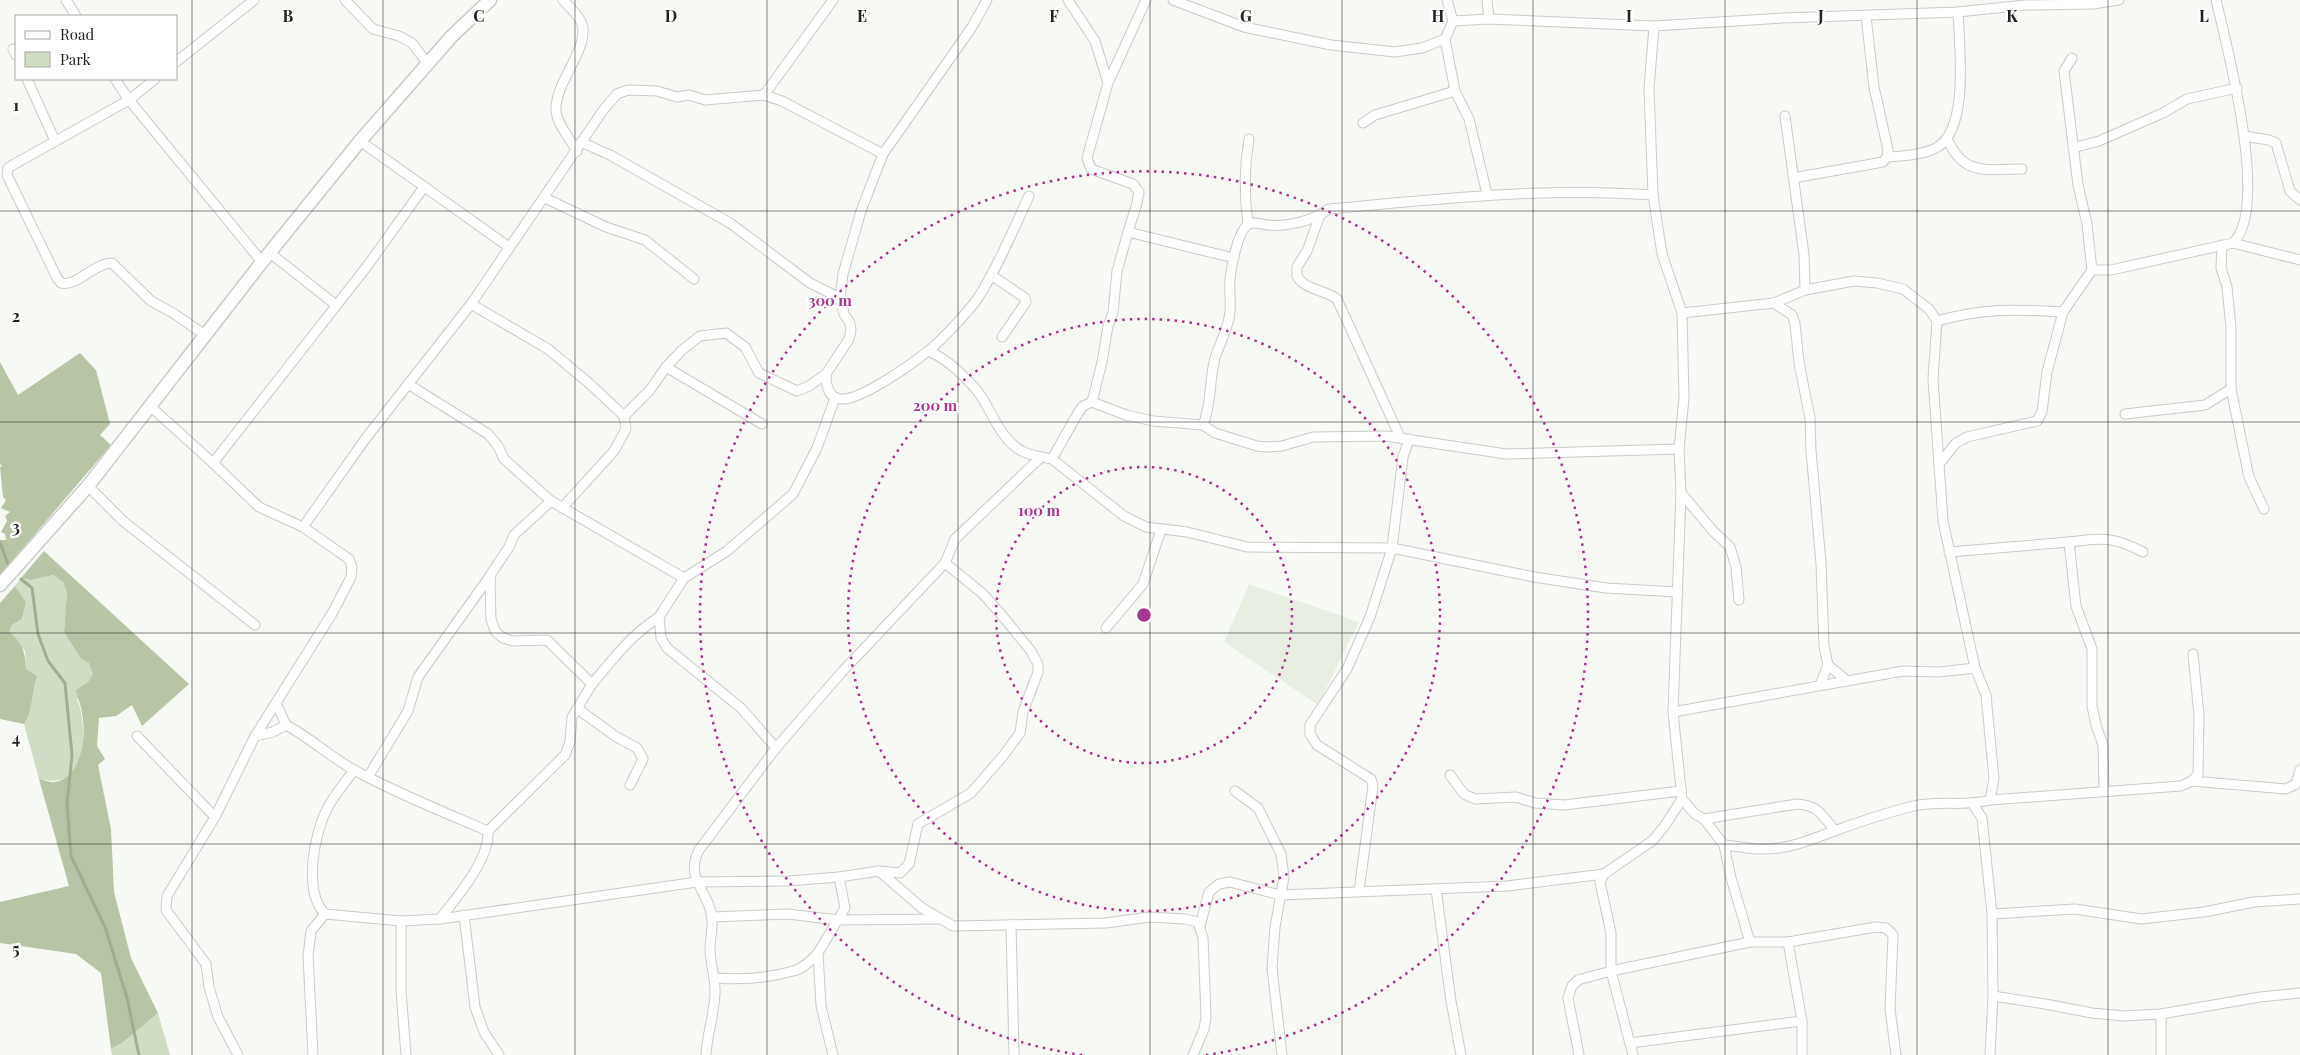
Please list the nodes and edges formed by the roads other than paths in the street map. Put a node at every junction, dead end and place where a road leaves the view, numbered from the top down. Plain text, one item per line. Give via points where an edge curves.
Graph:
1 (66, 0) edge
2 (254, 0) edge
3 (345, 0) edge
4 (490, 0) edge
5 (563, 0) edge
6 (833, 0) edge
7 (987, 0) edge
8 (1068, 0) edge
9 (1146, 0) edge
10 (1173, 0) edge
11 (1447, 0) edge
12 (1487, 0) edge
13 (2119, 0) edge
14 (2216, 0) edge
15 (1958, 12) junction
16 (75, 15) edge
17 (1866, 16) junction
18 (1489, 20) junction
19 (1452, 21) junction
20 (1654, 26) junction
21 (1445, 39) junction
22 (2072, 58) dead end
23 (178, 60) edge
24 (428, 64) junction
25 (27, 80) edge
26 (117, 80) edge
27 (155, 80) edge
28 (1108, 83) junction
29 (2236, 88) junction
30 (1455, 91) junction
31 (764, 95) junction
32 (129, 100) junction
33 (1784, 116) dead end
34 (1362, 123) dead end
35 (2244, 136) junction
36 (1946, 138) junction
37 (1249, 139) dead end
38 (56, 141) junction
39 (360, 141) junction
40 (582, 142) junction
41 (2073, 148) junction
42 (577, 151) junction
43 (883, 154) junction
44 (1887, 157) junction
45 (2022, 169) dead end
46 (3, 172) edge
47 (1793, 178) junction
48 (424, 187) junction
49 (1487, 194) junction
50 (1653, 195) junction
51 (1030, 196) dead end
52 (545, 198) junction
53 (2300, 200) edge
54 (1320, 215) junction
55 (1248, 224) junction
56 (1128, 232) junction
57 (2233, 243) junction
58 (2222, 246) junction
59 (509, 247) junction
60 (266, 257) junction
61 (1234, 258) junction
62 (2300, 260) edge
63 (2092, 270) junction
64 (991, 275) junction
65 (694, 279) dead end
66 (1805, 290) junction
67 (840, 298) junction
68 (1774, 303) junction
69 (471, 304) junction
70 (336, 305) junction
71 (2063, 312) junction
72 (1682, 313) junction
73 (1937, 321) junction
74 (205, 335) junction
75 (1002, 337) dead end
76 (929, 351) junction
77 (666, 367) junction
78 (826, 374) junction
79 (408, 384) junction
80 (2231, 389) junction
81 (835, 398) junction
82 (1092, 402) junction
83 (151, 407) junction
84 (2125, 414) dead end
85 (624, 416) junction
86 (762, 424) dead end
87 (1204, 425) junction
88 (1404, 438) junction
89 (1678, 450) junction
90 (1041, 457) junction
91 (1052, 459) junction
92 (213, 462) junction
93 (1939, 464) junction
94 (88, 486) junction
95 (1681, 494) junction
96 (551, 500) junction
97 (562, 508) junction
98 (2264, 508) dead end
99 (303, 527) junction
100 (1161, 530) junction
101 (2069, 542) junction
102 (1392, 548) junction
103 (1949, 552) junction
104 (2143, 552) dead end
105 (945, 563) junction
106 (491, 574) junction
107 (684, 578) junction
108 (0, 585) edge
109 (1678, 592) junction
110 (1739, 600) dead end
111 (658, 617) junction
112 (255, 625) dead end
113 (1106, 628) dead end
114 (2192, 654) dead end
115 (1828, 665) junction
116 (1975, 668) junction
117 (1846, 680) junction
118 (592, 684) junction
119 (1820, 685) junction
120 (276, 703) junction
121 (578, 709) junction
122 (1673, 712) junction
123 (286, 725) junction
124 (138, 736) dead end
125 (255, 736) junction
126 (776, 748) junction
127 (354, 770) junction
128 (2300, 770) edge
129 (1450, 775) dead end
130 (368, 777) junction
131 (2192, 781) junction
132 (630, 785) dead end
133 (1234, 791) dead end
134 (2104, 791) junction
135 (1681, 795) junction
136 (1990, 800) junction
137 (1972, 803) junction
138 (215, 817) junction
139 (1704, 818) junction
140 (488, 831) junction
141 (1835, 831) junction
142 (1724, 845) junction
143 (879, 871) junction
144 (1604, 874) junction
145 (839, 877) junction
146 (697, 882) junction
147 (1436, 889) junction
148 (1359, 891) junction
149 (1280, 895) junction
150 (2300, 899) edge
151 (325, 914) junction
152 (1992, 914) junction
153 (464, 915) junction
154 (712, 917) junction
155 (440, 919) junction
156 (941, 919) junction
157 (838, 920) junction
158 (401, 921) junction
159 (1012, 924) junction
160 (1200, 926) junction
161 (1750, 942) junction
162 (1788, 942) junction
163 (818, 953) junction
164 (1611, 971) junction
165 (716, 978) junction
166 (2300, 993) edge
167 (1993, 996) junction
168 (2161, 1014) junction
169 (1802, 1021) junction
170 (1630, 1043) junction
171 (1194, 1054) edge
172 (238, 1055) edge
173 (314, 1055) edge
174 (406, 1055) edge
175 (499, 1055) edge
176 (706, 1055) edge
177 (833, 1055) edge
178 (1014, 1055) edge
179 (1282, 1055) edge
180 (1461, 1055) edge
181 (1579, 1055) edge
182 (1632, 1055) edge
183 (1802, 1055) edge
184 (1896, 1055) edge
185 (1990, 1055) edge
186 (2161, 1055) edge

1 - 16 street
2 - 23 street
3 - 24 street via 373,29 412,43
4 - 24 street
5 - 42 street via 581,22 584,32 556,104 558,119
6 - 31 street
7 - 43 street via 972,27
8 - 28 street via 1095,41
9 - 28 street
10 - 21 street via 1244,28 1331,45 1395,52 1422,48
11 - 19 street
12 - 18 street
13 - 15 street
14 - 29 street
15 - 17 street
15 - 36 street via 1959,106
17 - 20 street
17 - 44 street
18 - 19 street
18 - 20 street
19 - 21 street
20 - 50 street via 1649,89
21 - 30 street
22 - 41 street via 2064,71
24 - 39 street
25 - 38 street
26 - 32 street
27 - 32 street
28 - 56 street via 1087,158 1090,169 1133,184 1139,192
29 - 35 street
29 - 41 street via 2187,99 2099,141
30 - 34 street via 1375,115
30 - 49 street via 1468,119
31 - 40 street via 705,100 689,95 677,97 657,91 628,90 617,94
31 - 43 street via 782,101
32 - 38 street
32 - 60 street
33 - 47 street
35 - 53 street via 2276,143 2290,191
35 - 57 street via 2248,195 2244,224
36 - 44 street via 1937,147 1919,154
36 - 45 street via 1968,166 1976,169
37 - 55 street via 1245,167
38 - 46 street
39 - 48 street
39 - 60 street
40 - 42 street
40 - 67 street via 730,223 810,283
41 - 63 street
42 - 52 street
43 - 67 street via 861,211 843,274
44 - 47 street via 1883,162
46 - 74 street via 61,283 71,283 98,266 112,263 151,301
47 - 66 street via 1804,256
48 - 59 street
48 - 70 street
49 - 50 street
49 - 54 street via 1329,209
50 - 72 street via 1662,254
51 - 64 street
52 - 59 street
52 - 65 street via 606,227 645,240
54 - 55 street via 1292,225
54 - 88 street via 1296,267 1297,276 1305,284 1338,299
55 - 61 street via 1243,229
56 - 61 street
56 - 82 street via 1117,271 1113,313
57 - 58 street
57 - 62 street
58 - 63 street via 2111,270
58 - 80 street via 2221,268 2227,287 2231,328
59 - 69 street
60 - 70 street
60 - 74 street
61 - 87 street via 1230,311 1216,356 1210,409
63 - 71 street
64 - 75 street via 1025,298 1026,302
64 - 76 street via 977,300
66 - 68 street
66 - 73 street via 1854,281 1892,286 1903,289 1929,309
67 - 78 street via 851,331
68 - 72 street
68 - 115 street via 1792,315 1795,323 1810,418 1824,646
69 - 79 street
69 - 85 street via 548,349
70 - 92 street
71 - 73 street via 1984,310
71 - 93 street via 2047,372 2042,412 2037,421 1967,438 1956,443
72 - 89 street via 1684,398
73 - 93 street via 1933,379
74 - 83 street
76 - 81 street via 856,397
76 - 90 street via 944,358 979,394 1004,434 1018,448
77 - 78 street via 700,336 726,333 745,348 759,373 797,391
77 - 85 street via 650,390
77 - 86 street
78 - 81 street via 828,390
79 - 96 street via 488,434 504,459
79 - 99 street
80 - 84 street via 2205,405
80 - 98 street via 2249,477
81 - 107 street via 817,448 793,494 727,551
82 - 87 street via 1153,422
82 - 91 street via 1078,413
83 - 92 street
83 - 94 street
85 - 97 street via 626,429 614,451
87 - 88 street via 1215,433 1266,447 1313,437
88 - 89 street via 1506,454
88 - 102 street
89 - 95 street
90 - 91 street
90 - 105 street via 955,539
91 - 100 street via 1124,516 1146,527
92 - 99 street via 259,507
93 - 103 street via 1943,522
94 - 108 street
94 - 112 street via 123,521
95 - 109 street
95 - 110 street via 1730,547 1736,567
96 - 97 street
96 - 106 street via 514,534
97 - 107 street
99 - 120 street via 349,559 351,577
100 - 102 street via 1187,532 1248,546
100 - 113 street via 1143,584
101 - 103 street
101 - 104 street via 2100,538 2122,541
101 - 134 street via 2076,606 2092,649 2092,706 2103,745
102 - 109 street via 1534,577
102 - 148 street via 1370,617 1347,669 1310,725 1310,734 1317,745 1371,779 1373,786
103 - 116 street
105 - 126 street via 841,673
105 - 143 street via 982,593 1000,613 1031,651 1038,664 1038,672 1023,712 1020,733 1003,756 971,793 918,824 909,864 900,873
106 - 118 street via 491,619 495,631 512,642 547,640
106 - 130 street via 418,677 408,710
107 - 111 street
109 - 122 street
111 - 118 street via 624,646
111 - 126 street via 661,638 667,648 741,708
114 - 131 street via 2199,715 2199,764 2198,774
115 - 117 street
115 - 119 street
116 - 117 street via 1903,671
116 - 136 street via 1986,695 1994,779
117 - 119 street
118 - 121 street
119 - 122 street
120 - 123 street
120 - 125 street
121 - 132 street via 642,754 643,759
121 - 140 street via 572,717 570,742 565,755
122 - 135 street
123 - 125 street
123 - 127 street
124 - 138 street
125 - 138 street
126 - 146 street via 699,850 693,870
127 - 130 street
127 - 151 street via 326,809 317,839 313,888 318,907
128 - 131 street via 2296,784 2286,789
129 - 135 street via 1464,794 1475,799 1516,797 1564,805
130 - 140 street via 408,798
131 - 134 street via 2181,786
133 - 149 street via 1258,808 1281,854 1284,878
134 - 136 street
135 - 139 street via 1695,814
135 - 144 street via 1652,842
136 - 137 street
137 - 141 street via 1916,806
137 - 152 street via 1982,818
138 - 172 street via 167,896 166,910 206,964 218,1017
139 - 141 street via 1808,804 1817,809
139 - 142 street
140 - 155 street via 489,841 476,869
141 - 142 street via 1767,849
142 - 161 street
143 - 145 street
143 - 156 street via 922,908
144 - 147 street via 1508,886
144 - 164 street via 1600,882 1611,933
145 - 146 street
145 - 157 street via 845,908
146 - 153 street
146 - 154 street
147 - 148 street
147 - 180 street
148 - 149 street
149 - 160 street via 1230,882 1219,884 1209,892
149 - 179 street via 1272,968
150 - 152 street via 2254,902 2141,919 2074,909
151 - 158 street
151 - 173 street via 311,932 308,956
152 - 167 street
153 - 155 street
153 - 175 street via 475,1007 484,1032
154 - 157 street via 788,914
154 - 165 street via 710,950
155 - 158 street
156 - 157 street
156 - 159 street via 953,926
157 - 163 street
158 - 174 street via 401,990
159 - 160 street via 1106,923 1149,917 1193,920
159 - 178 street
160 - 171 street via 1205,963 1206,1017
161 - 162 street
161 - 164 street
162 - 169 street
162 - 184 street via 1876,927 1886,928 1893,935 1890,1009
163 - 165 street via 795,971 735,980
163 - 177 street via 821,1006
164 - 170 street
164 - 181 street via 1578,980 1572,986 1568,998
165 - 176 street
166 - 168 street
167 - 168 street via 2110,1016
167 - 185 street
168 - 186 street
169 - 170 street
169 - 183 street
170 - 182 street

